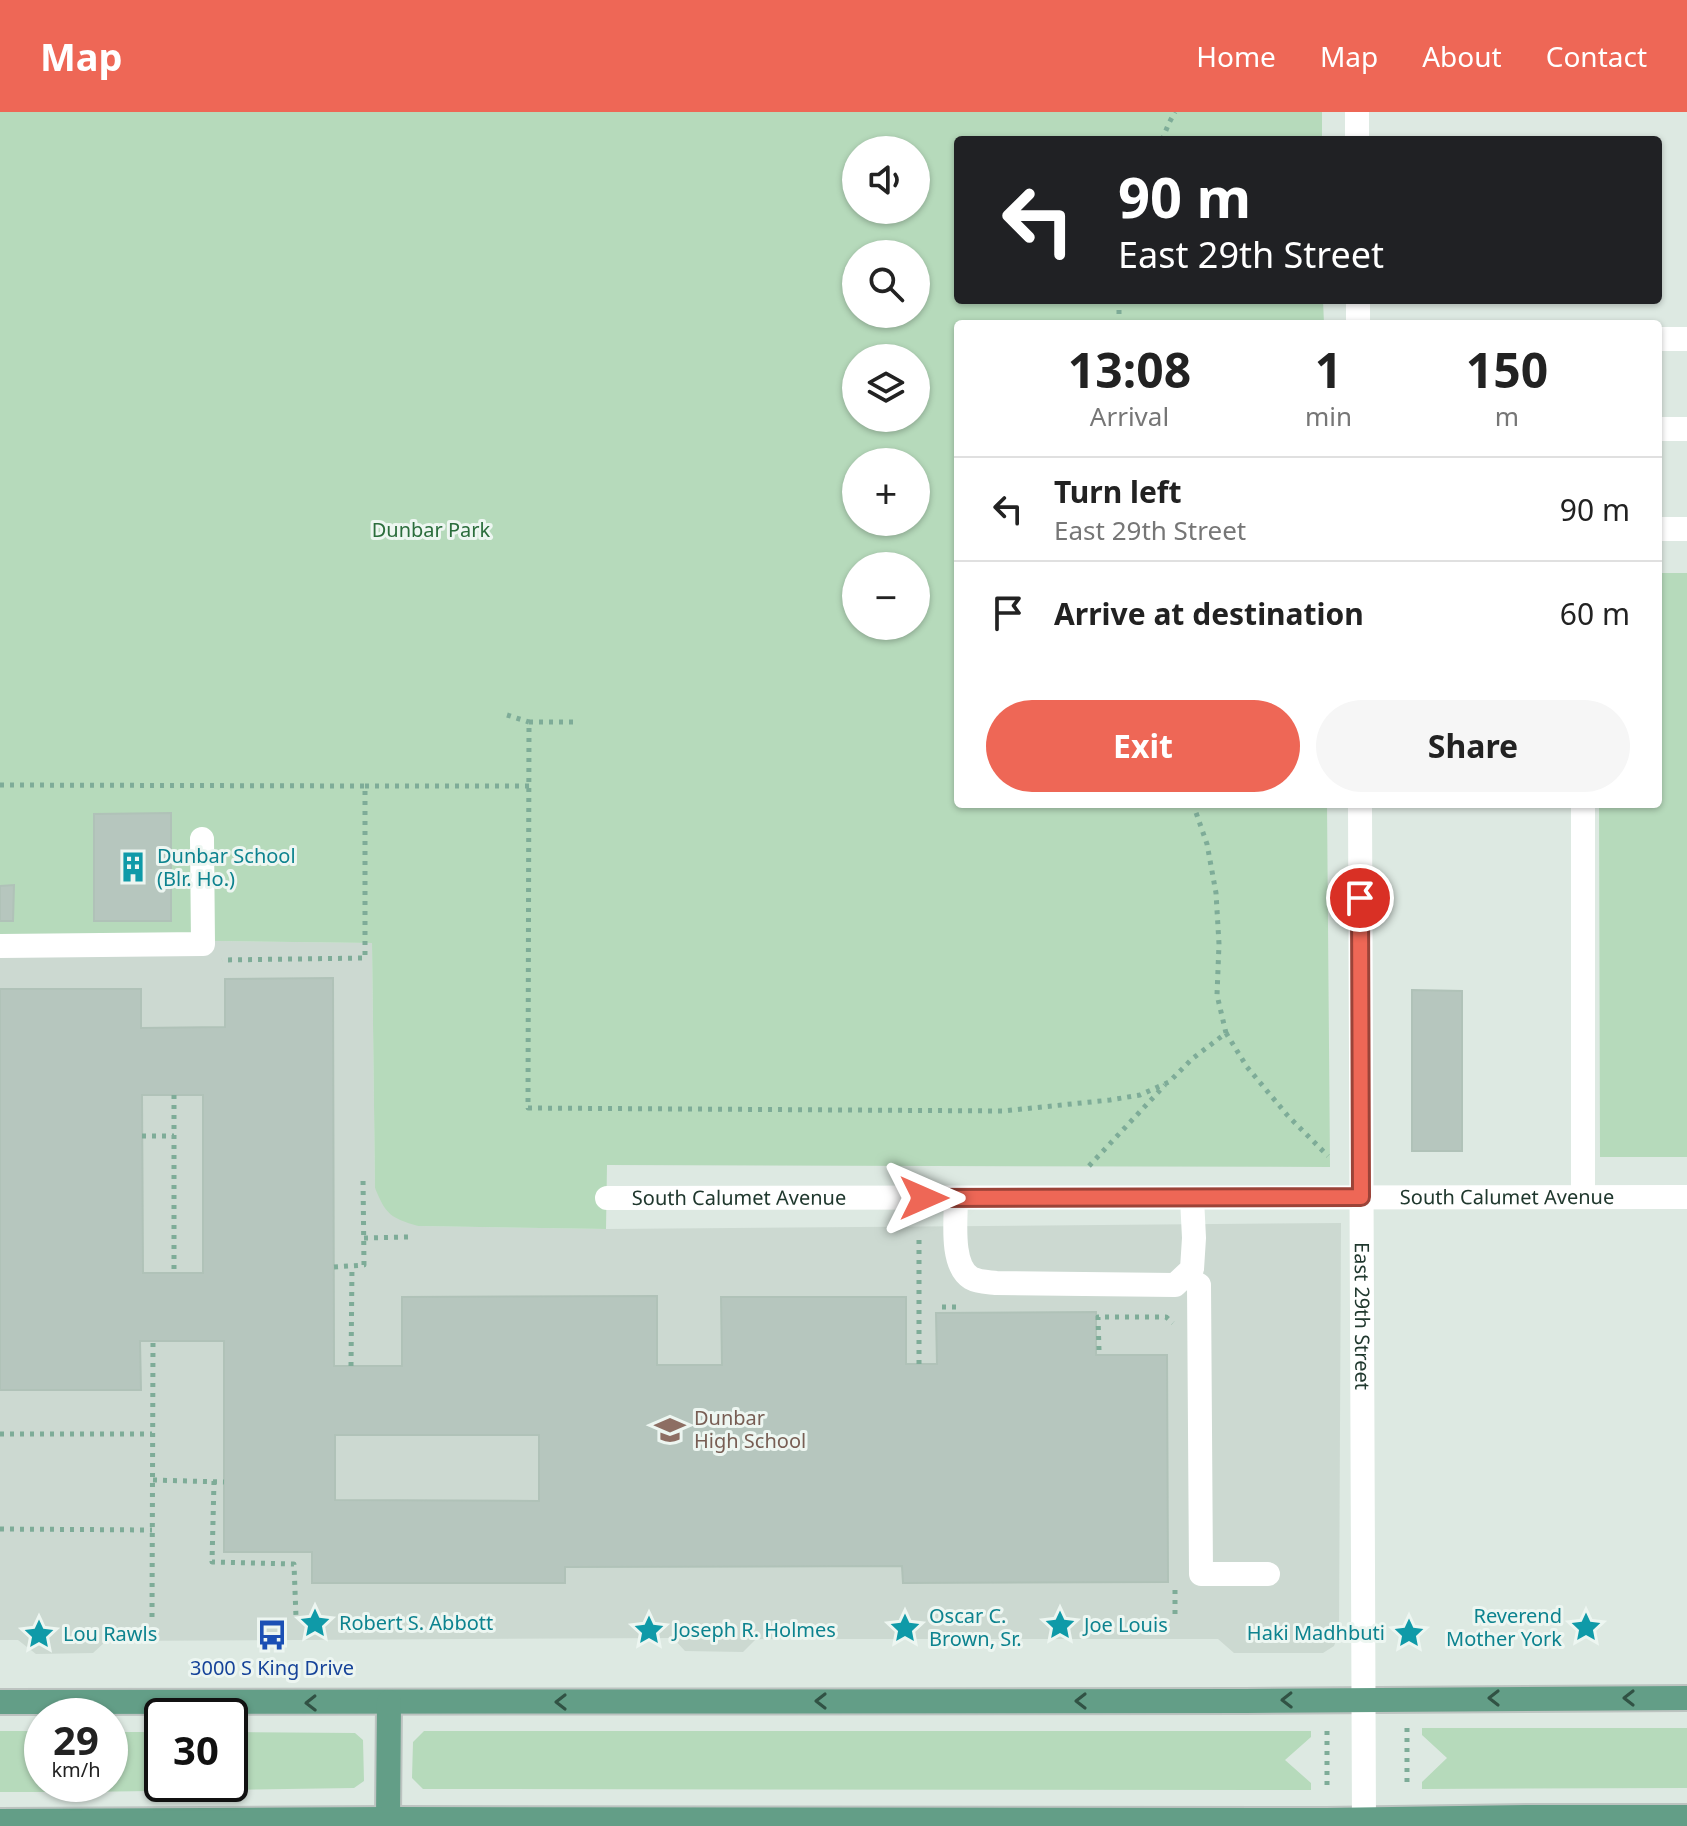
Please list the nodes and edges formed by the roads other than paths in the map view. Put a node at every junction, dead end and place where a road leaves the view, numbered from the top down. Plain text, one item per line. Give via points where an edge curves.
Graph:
1 (1357, 112) edge
2 (1357, 136) edge
3 (1662, 339) edge
4 (1687, 339) edge
5 (1662, 429) edge
6 (1687, 429) edge
7 (1662, 529) edge
8 (1687, 529) edge
9 (1360, 808) edge
10 (1583, 808) edge
11 (202, 839) dead end
12 (0, 946) edge
13 (1361, 1197) junction
14 (1583, 1197) junction
15 (1687, 1197) edge
16 (607, 1198) dead end
17 (956, 1198) junction
18 (1192, 1198) junction
19 (1199, 1285) dead end
20 (1268, 1574) dead end
21 (1687, 1698) edge
22 (1365, 1700) junction
23 (0, 1702) edge
24 (389, 1702) junction
25 (1687, 1817) edge
26 (388, 1819) junction
27 (0, 1821) edge
28 (1364, 1823) edge

1 - 2 street
3 - 4 street
5 - 6 street
7 - 8 street
9 - 13 street, East 29th Street
10 - 14 street
11 - 12 street via 203,944
13 - 14 street, South Calumet Avenue
13 - 18 street, South Calumet Avenue
13 - 22 street, East 29th Street
14 - 15 street, South Calumet Avenue
16 - 17 street, South Calumet Avenue
17 - 18 street, South Calumet Avenue
17 - 18 street via 956,1246 962,1270 973,1280 1175,1285 1192,1269
19 - 20 street via 1201,1574
21 -> 22 main road
22 -> 24 main road
22 - 28 street, East 29th Street
24 -> 23 main road
24 - 26 main road
25 - 28 main road
26 - 27 main road
26 - 28 main road

